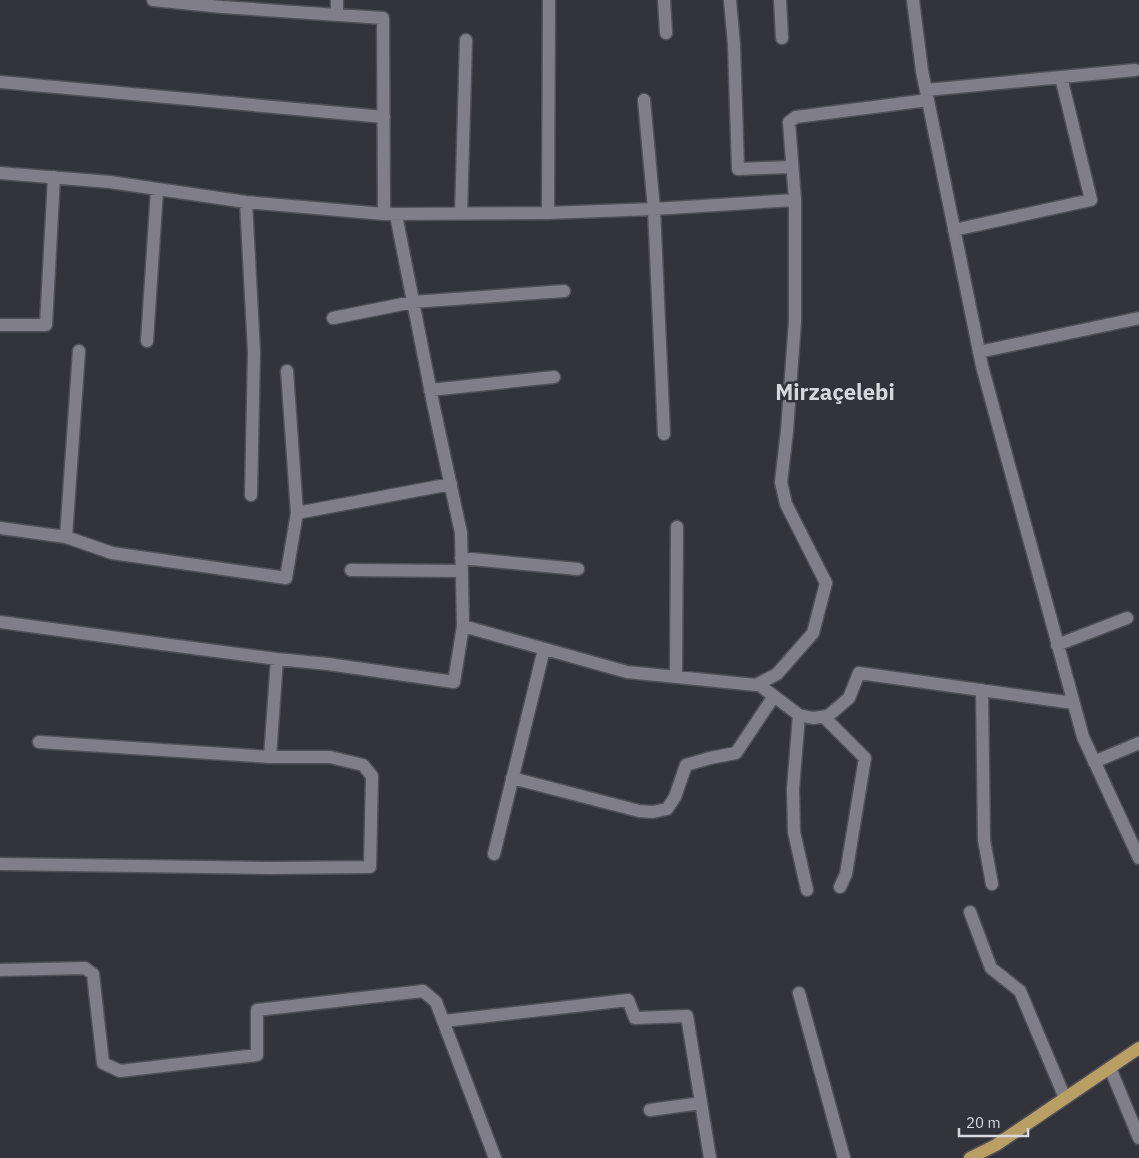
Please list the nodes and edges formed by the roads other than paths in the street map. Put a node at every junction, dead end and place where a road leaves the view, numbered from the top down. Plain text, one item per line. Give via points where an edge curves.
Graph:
1 (153, 0) edge
2 (337, 0) edge
3 (549, 0) edge
4 (664, 0) edge
5 (730, 0) edge
6 (780, 0) edge
7 (913, 0) edge
8 (222, 4) edge
9 (337, 14) junction
10 (666, 33) dead end
11 (782, 38) dead end
12 (466, 40) dead end
13 (1135, 70) dead end
14 (1061, 77) junction
15 (0, 82) edge
16 (927, 95) junction
17 (644, 100) dead end
18 (384, 117) junction
19 (792, 167) junction
20 (0, 173) edge
21 (54, 177) junction
22 (157, 190) junction
23 (795, 200) junction
24 (246, 202) junction
25 (654, 209) junction
26 (548, 213) junction
27 (390, 214) junction
28 (461, 214) junction
29 (954, 230) junction
30 (564, 291) dead end
31 (413, 302) junction
32 (333, 318) dead end
33 (1139, 318) edge
34 (0, 325) edge
35 (147, 340) dead end
36 (79, 351) dead end
37 (979, 352) junction
38 (287, 371) dead end
39 (554, 377) dead end
40 (430, 390) junction
41 (664, 434) dead end
42 (450, 484) junction
43 (250, 495) dead end
44 (297, 513) junction
45 (677, 527) dead end
46 (0, 528) edge
47 (66, 537) junction
48 (461, 565) junction
49 (578, 568) dead end
50 (351, 570) dead end
51 (1127, 618) dead end
52 (0, 622) edge
53 (463, 626) junction
54 (1058, 645) junction
55 (544, 649) junction
56 (277, 659) junction
57 (676, 677) junction
58 (758, 684) junction
59 (982, 690) junction
60 (774, 696) junction
61 (1073, 703) junction
62 (799, 715) junction
63 (824, 717) junction
64 (39, 742) dead end
65 (1139, 742) edge
66 (270, 757) junction
67 (1094, 762) junction
68 (512, 778) junction
69 (494, 854) dead end
70 (1139, 858) edge
71 (0, 864) edge
72 (992, 884) dead end
73 (840, 887) dead end
74 (807, 890) dead end
75 (970, 912) dead end
76 (0, 970) edge
77 (799, 993) dead end
78 (444, 1021) junction
79 (1139, 1048) edge
80 (1110, 1068) junction
81 (1065, 1098) junction
82 (701, 1103) junction
83 (650, 1110) dead end
84 (1139, 1138) edge
85 (986, 1154) edge
86 (495, 1158) edge
87 (710, 1158) edge
88 (844, 1158) edge
89 (970, 1158) edge

1 - 8 street
2 - 9 street
3 - 26 street
4 - 10 street
5 - 19 street via 738,169
6 - 11 street
7 - 16 street
8 - 9 street
9 - 18 street via 383,18
12 - 28 street
13 - 14 street
14 - 16 street
14 - 29 street via 1091,200
15 - 18 street
16 - 19 street via 796,117 789,122
16 - 29 street
17 - 25 street
18 - 27 street
19 - 23 street
20 - 21 street
21 - 22 street
21 - 34 street via 46,325
22 - 24 street
22 - 35 street
23 - 25 street
23 - 58 street via 795,321 781,482 786,504 826,583 813,633 778,674
24 - 27 street
24 - 43 street via 254,352
25 - 26 street
25 - 41 street
26 - 28 street
27 - 28 street
27 - 31 street
29 - 37 street
30 - 31 street
31 - 32 street
31 - 40 street
33 - 37 street
36 - 47 street
37 - 54 street
38 - 44 street
39 - 40 street
40 - 42 street
42 - 44 street
42 - 48 street via 461,533
44 - 47 street via 286,578 112,553
45 - 57 street
46 - 47 street
48 - 49 street
48 - 50 street
48 - 53 street
51 - 54 street
52 - 56 street
53 - 55 street
53 - 56 street via 454,682
54 - 61 street
55 - 57 street via 627,672
55 - 68 street
56 - 66 street
57 - 58 street
58 - 60 street
59 - 61 street
59 - 63 street via 859,673 849,698
59 - 72 street via 984,840
60 - 62 street
60 - 68 street via 736,753 686,765 667,809 639,811
61 - 67 street
62 - 63 street
62 - 74 street via 793,789 794,832
63 - 73 street via 865,758 846,874
64 - 66 street
65 - 67 street
66 - 71 street via 330,758 363,765 372,776 370,867
67 - 70 street
68 - 69 street
75 - 81 street via 991,968 1020,991
76 - 78 street via 85,968 94,974 103,1063 120,1071 257,1055 257,1010 423,991 436,1002
77 - 88 street
78 - 82 street via 628,1000 635,1018 687,1016
78 - 86 street
79 - 80 main road
80 - 81 main road
80 - 84 street
81 - 85 main road
82 - 83 street
82 - 87 street
85 - 89 main road

